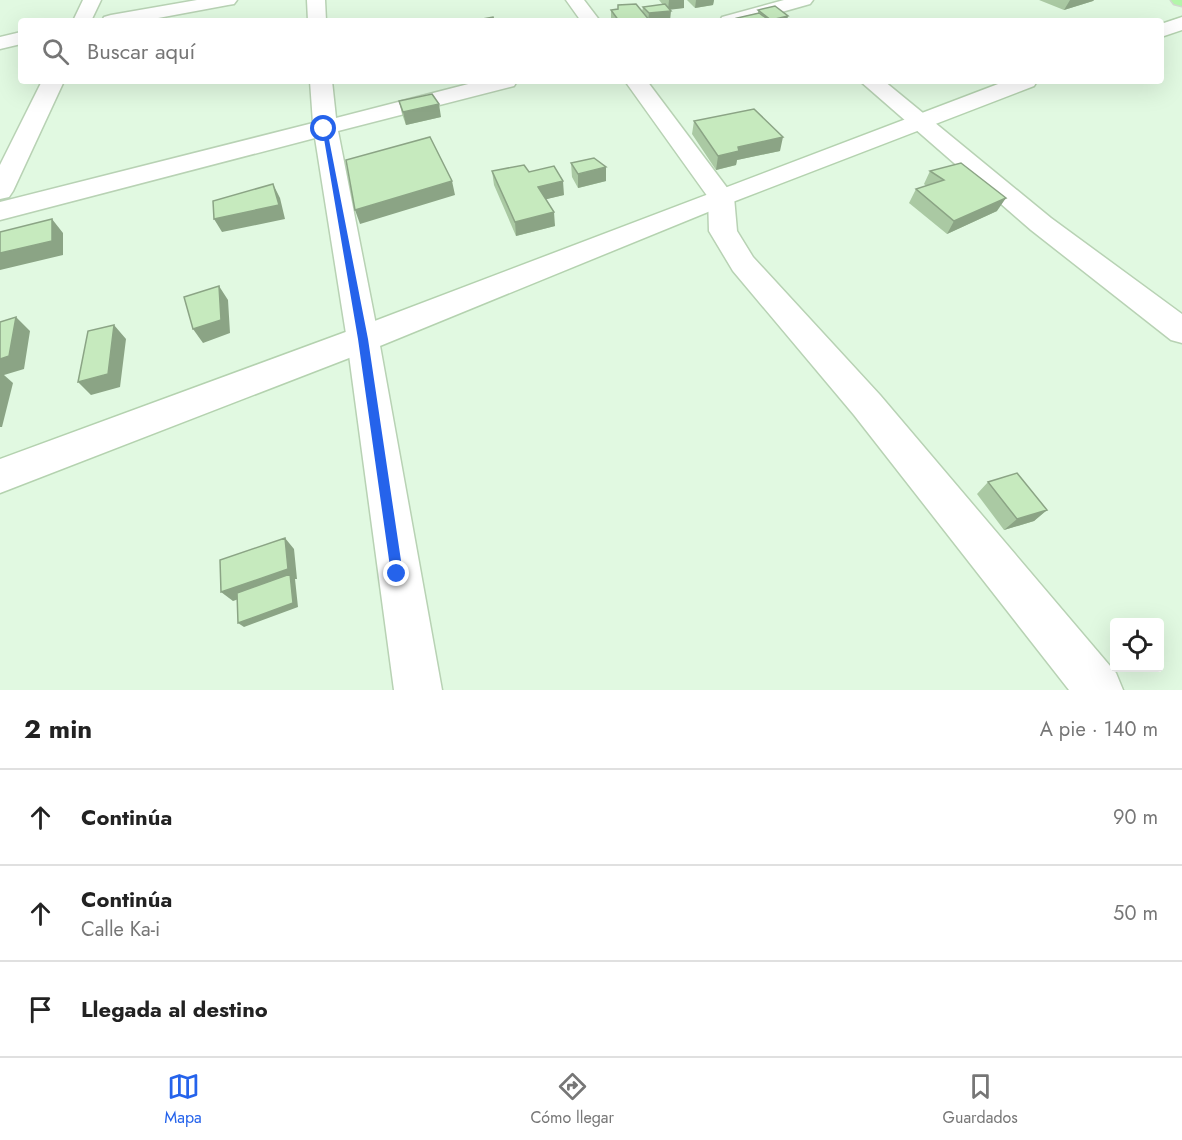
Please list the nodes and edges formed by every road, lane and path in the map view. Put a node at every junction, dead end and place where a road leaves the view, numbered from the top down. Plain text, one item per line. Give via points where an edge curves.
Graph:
1 (92, 0) edge
2 (228, 0) edge
3 (316, 0) edge
4 (575, 0) edge
5 (804, 0) edge
6 (779, 3) edge
7 (83, 18) edge
8 (128, 18) edge
9 (317, 18) edge
10 (589, 18) edge
11 (737, 18) edge
12 (796, 18) edge
13 (1182, 23) edge
14 (1164, 30) edge
15 (18, 40) edge
16 (0, 43) edge
17 (52, 84) edge
18 (321, 84) edge
19 (495, 84) edge
20 (638, 84) edge
21 (875, 84) edge
22 (1018, 84) edge
23 (918, 121) junction
24 (324, 129) junction
25 (0, 191) edge
26 (721, 197) junction
27 (0, 211) edge
28 (1182, 331) edge
29 (363, 339) junction
30 (0, 476) edge
31 (418, 690) edge
32 (1099, 690) edge

1 - 7 street
2 - 8 street
3 - 9 street
4 - 10 street
5 - 6 street
6 - 11 street
6 - 12 street
13 - 14 street
15 - 16 street
17 - 25 street
18 - 24 street
19 - 24 street
20 - 26 street
21 - 23 street
22 - 23 street
23 - 26 street
23 - 28 street via 1041,224
24 - 27 street
24 - 29 street
26 - 29 street
26 - 32 street via 723,231 743,264 867,405
29 - 30 street
29 - 31 street

